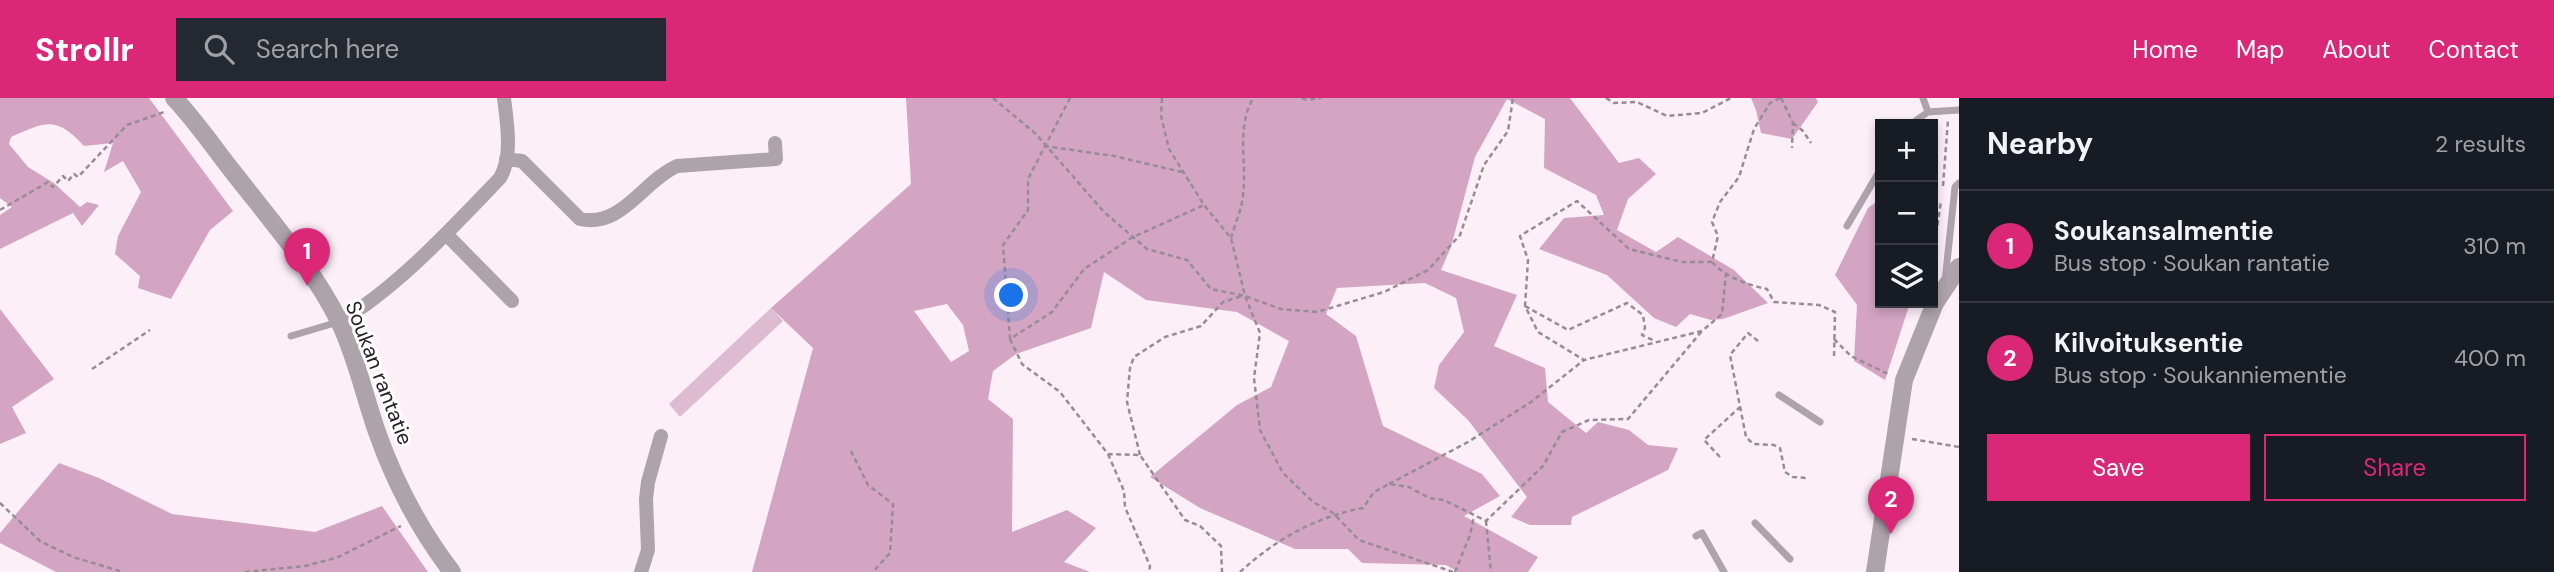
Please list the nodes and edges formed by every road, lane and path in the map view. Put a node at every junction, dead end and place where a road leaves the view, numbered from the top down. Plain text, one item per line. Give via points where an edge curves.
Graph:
1 (504, 98) edge
2 (993, 98) edge
3 (1070, 98) edge
4 (1162, 98) edge
5 (1253, 98) edge
6 (1302, 98) edge
7 (1321, 98) edge
8 (1513, 98) edge
9 (1606, 98) edge
10 (1731, 98) edge
11 (1781, 98) edge
12 (1923, 98) edge
13 (172, 103) edge
14 (1959, 110) edge
15 (1928, 112) junction
16 (1950, 112) junction
17 (1918, 119) edge
18 (1793, 123) junction
19 (775, 142) dead end
20 (1811, 143) dead end
21 (1044, 146) junction
22 (1792, 148) dead end
23 (506, 159) junction
24 (1183, 173) junction
25 (1875, 178) edge
26 (1959, 183) edge
27 (1942, 187) dead end
28 (1941, 200) dead end
29 (1205, 205) junction
30 (0, 210) edge
31 (1847, 226) dead end
32 (446, 234) junction
33 (1133, 237) junction
34 (1231, 238) junction
35 (1935, 245) edge
36 (1712, 262) junction
37 (1959, 267) edge
38 (1726, 273) junction
39 (1944, 289) junction
40 (1245, 296) junction
41 (512, 301) dead end
42 (1525, 306) junction
43 (339, 321) junction
44 (150, 330) dead end
45 (1702, 331) junction
46 (292, 336) dead end
47 (1010, 339) junction
48 (1834, 339) junction
49 (1758, 341) dead end
50 (1658, 342) junction
51 (1834, 357) dead end
52 (1584, 360) junction
53 (92, 369) dead end
54 (1904, 380) junction
55 (1779, 395) dead end
56 (1740, 407) junction
57 (1820, 422) dead end
58 (661, 436) dead end
59 (1905, 438) dead end
60 (1959, 447) edge
61 (851, 451) dead end
62 (1108, 454) junction
63 (1140, 455) junction
64 (1720, 457) dead end
65 (1806, 478) dead end
66 (1389, 484) junction
67 (0, 503) edge
68 (1334, 513) junction
69 (1474, 515) junction
70 (1486, 521) junction
71 (406, 523) dead end
72 (1755, 523) dead end
73 (1696, 536) dead end
74 (1790, 559) dead end
75 (123, 572) edge
76 (245, 572) edge
77 (452, 572) edge
78 (641, 572) edge
79 (873, 572) edge
80 (1149, 572) edge
81 (1222, 572) edge
82 (1240, 572) edge
83 (1454, 572) edge
84 (1491, 572) edge
85 (1724, 572) edge
86 (1875, 572) edge

1 - 23 street
2 - 21 path
3 - 21 path
4 - 24 path via 1169,149
5 - 34 path via 1245,111 1243,196
6 - 7 path
8 - 40 path via 1508,131 1484,165 1460,235 1428,270 1384,292 1317,312 1281,309
9 - 10 path via 1614,103 1637,102 1667,116 1702,113
11 - 18 path
11 - 36 path via 1770,103 1754,129 1740,177 1720,202 1712,222 1718,236
12 - 15 lane
13 - 30 path via 128,125 78,177 74,174 68,181 63,176 53,187 48,182
13 - 43 street, Soukan rantatie via 289,244
14 - 16 lane
15 - 16 lane
15 - 17 lane
16 - 27 path
18 - 20 path
18 - 22 path
19 - 23 street via 776,159 677,166 614,215 592,221 580,219 522,161
21 - 24 path via 1114,156
21 - 33 path
21 - 47 path via 1028,179 1028,211 1003,245
23 - 32 street via 500,178
24 - 29 path
25 - 31 lane
26 - 39 lane
28 - 35 path
29 - 33 path
29 - 34 path
32 - 41 street
32 - 43 street via 363,308
33 - 40 path via 1147,249 1187,260 1211,289
33 - 47 path via 1084,269 1052,312
34 - 40 path
36 - 38 path
36 - 42 path via 1682,262 1629,249 1577,201 1520,236 1528,260
37 - 39 street
38 - 45 path via 1722,314
38 - 48 path via 1767,289 1774,302 1819,305 1835,312
39 - 54 street via 1922,330
40 - 63 path via 1223,302 1201,326 1165,337 1134,357 1127,402
40 - 68 path via 1260,333 1254,378 1260,430 1283,473 1313,502
42 - 50 path via 1567,330 1628,303 1643,315 1642,335
42 - 52 path via 1538,332
43 - 46 lane
43 - 77 street, Soukan rantatie via 397,482 414,517
44 - 53 path
45 - 50 path
45 - 70 path via 1628,419 1589,419 1562,432 1543,466
47 - 62 path via 1021,364 1060,392
48 - 51 path
48 - 54 path via 1851,356
49 - 56 path via 1748,333 1730,355
50 - 52 path
52 - 66 path via 1479,436
54 - 86 street
55 - 57 lane
56 - 64 path via 1704,440
56 - 65 path via 1746,437 1753,444 1780,448 1785,472
58 - 78 street via 648,482 648,550
59 - 60 path
61 - 79 path via 868,485 893,504 890,553
62 - 63 path
62 - 80 path
63 - 81 path via 1185,520 1200,526 1221,546
66 - 68 path via 1374,492 1363,508
66 - 69 path via 1409,486
67 - 75 path via 40,541
68 - 82 path via 1259,554
68 - 83 path via 1359,541
69 - 70 path
69 - 83 path via 1471,535
70 - 84 path
71 - 76 path via 336,558
72 - 74 lane
73 - 85 lane via 1702,533

